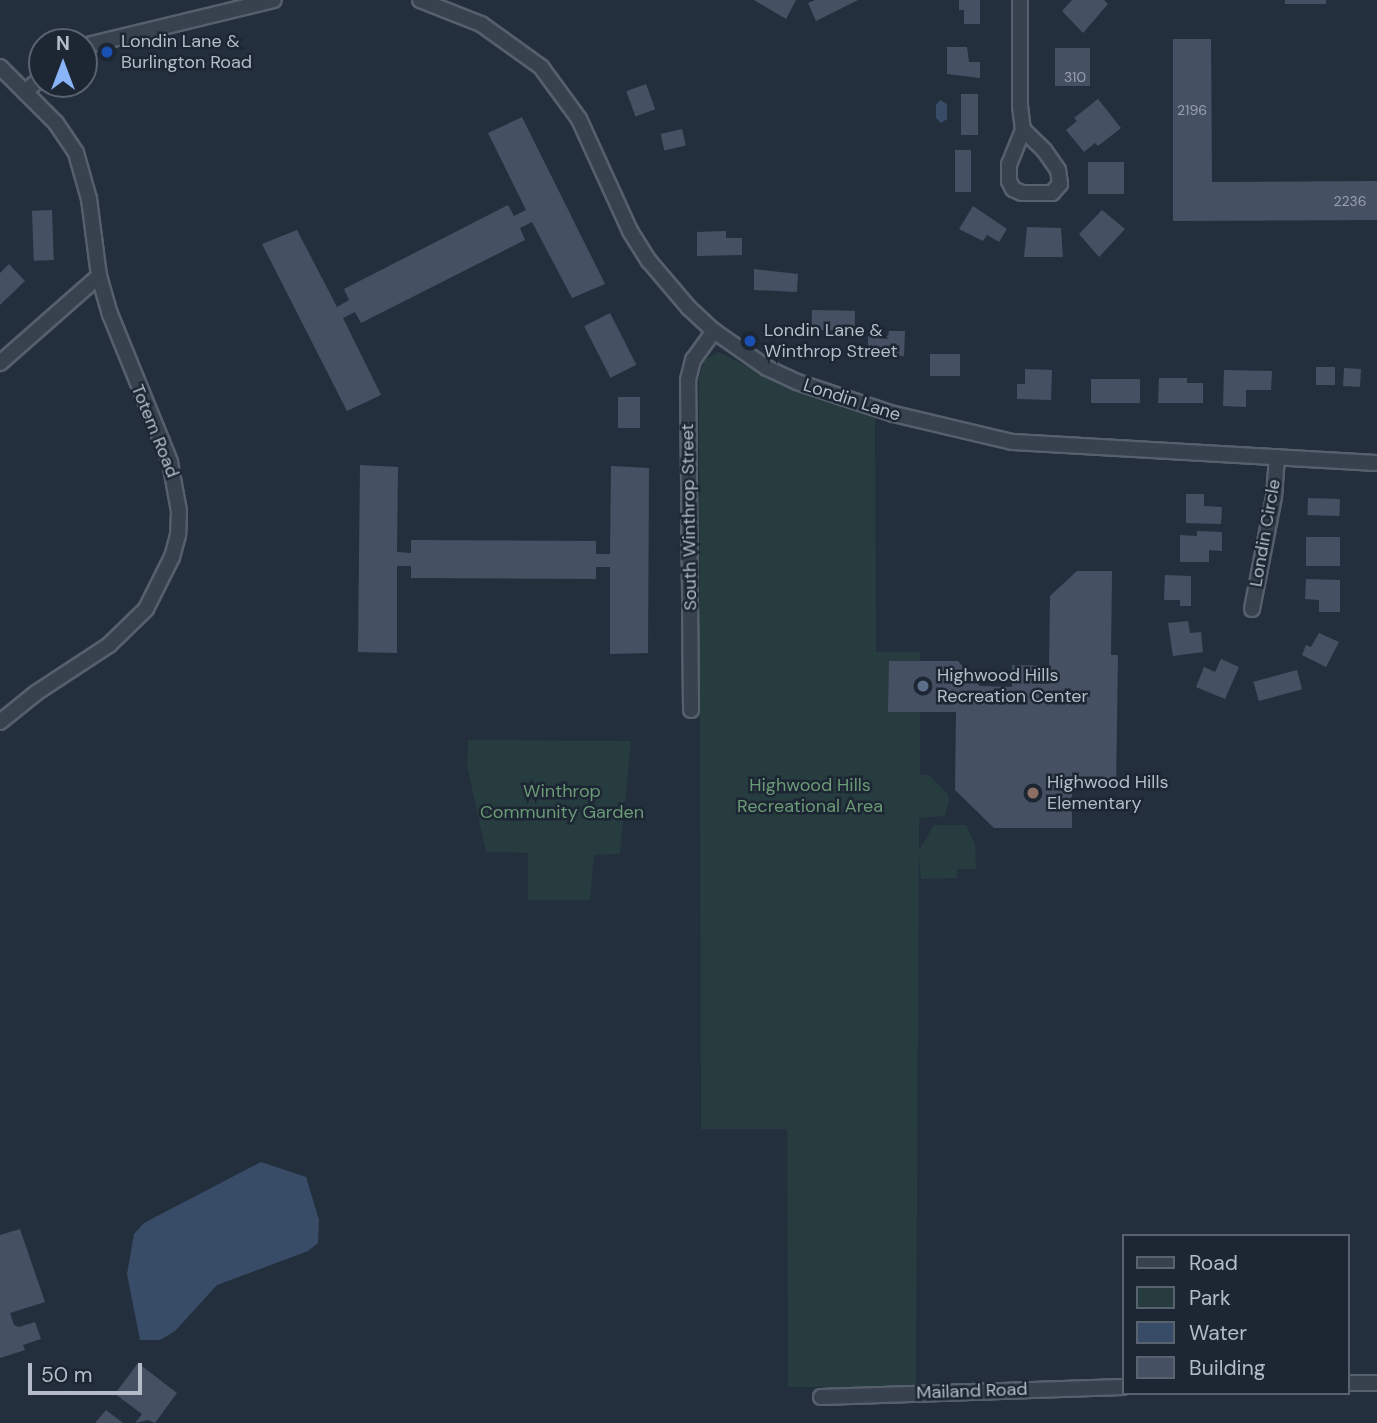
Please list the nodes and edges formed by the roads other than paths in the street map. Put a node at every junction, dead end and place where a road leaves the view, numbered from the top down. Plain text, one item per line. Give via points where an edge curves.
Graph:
1 (274, 0) edge
2 (420, 0) edge
3 (1020, 0) edge
4 (98, 43) edge
5 (0, 67) edge
6 (28, 89) edge
7 (25, 92) junction
8 (1023, 130) junction
9 (99, 276) junction
10 (714, 331) junction
11 (0, 363) edge
12 (1277, 457) junction
13 (1377, 463) edge
14 (1252, 609) dead end
15 (691, 710) dead end
16 (0, 722) edge
17 (1377, 1383) edge
18 (1349, 1384) edge
19 (1122, 1387) edge
20 (821, 1397) dead end

1 - 4 street
2 - 10 street, Londin Lane via 481,24 541,67 579,119 630,231 649,261
3 - 8 street
5 - 7 street, Totem Road
6 - 7 street
7 - 9 street, Totem Road via 56,123 76,153 89,199
8 - 8 street via 1009,164 1011,186 1025,194 1052,193 1060,184 1058,170
9 - 11 street
9 - 16 street, Totem Road via 121,349 170,463 177,486 178,535 160,586 131,626
10 - 12 street, Londin Lane via 743,354 797,382 894,415 974,435 1012,442
10 - 15 street, South Winthrop Street via 693,360 688,380
12 - 13 street, Londin Lane
12 - 14 street, Londin Circle via 1274,497
17 - 18 street
19 - 20 street, Mailand Road

